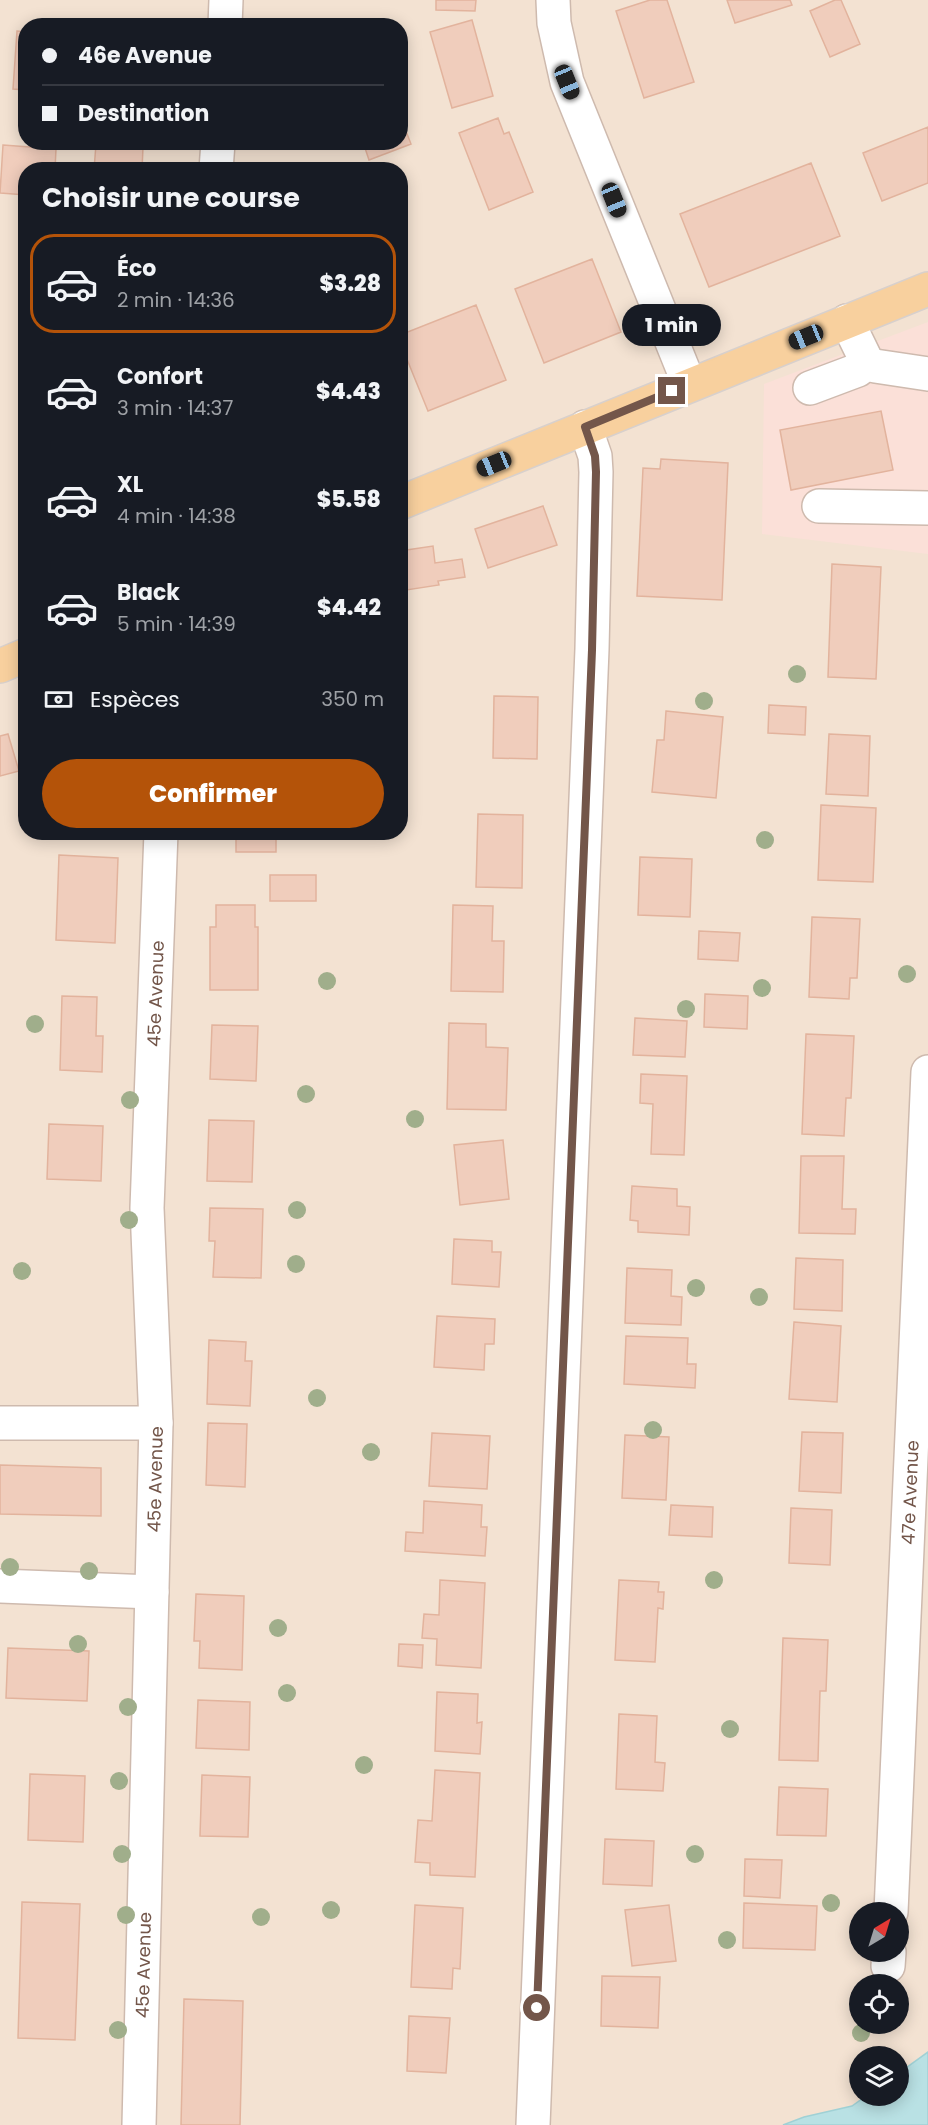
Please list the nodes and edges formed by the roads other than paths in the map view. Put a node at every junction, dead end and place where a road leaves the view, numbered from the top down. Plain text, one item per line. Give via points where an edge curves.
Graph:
1 (226, 0) edge
2 (553, 0) edge
3 (225, 18) edge
4 (928, 288) edge
5 (847, 321) junction
6 (867, 362) junction
7 (928, 374) edge
8 (689, 384) junction
9 (810, 388) dead end
10 (585, 427) junction
11 (408, 500) edge
12 (819, 506) dead end
13 (928, 508) edge
14 (18, 658) edge
15 (0, 666) edge
16 (160, 840) edge
17 (928, 1072) edge
18 (0, 1423) edge
19 (156, 1424) junction
20 (0, 1586) edge
21 (152, 1592) junction
22 (891, 1902) edge
23 (139, 2125) edge
24 (533, 2125) edge

1 - 3 street
2 - 8 street via 567,82
4 - 5 main road
5 - 6 street
5 - 8 main road
6 - 7 street
6 - 9 street via 858,370
8 - 10 main road
10 - 11 main road
10 - 24 street via 596,472 592,650
12 - 13 street
14 - 15 main road
16 - 19 street, 45e Avenue via 147,1208
17 - 22 street, 47e Avenue
18 - 19 street
19 - 21 street, 45e Avenue
20 - 21 street
21 - 23 street, 45e Avenue

